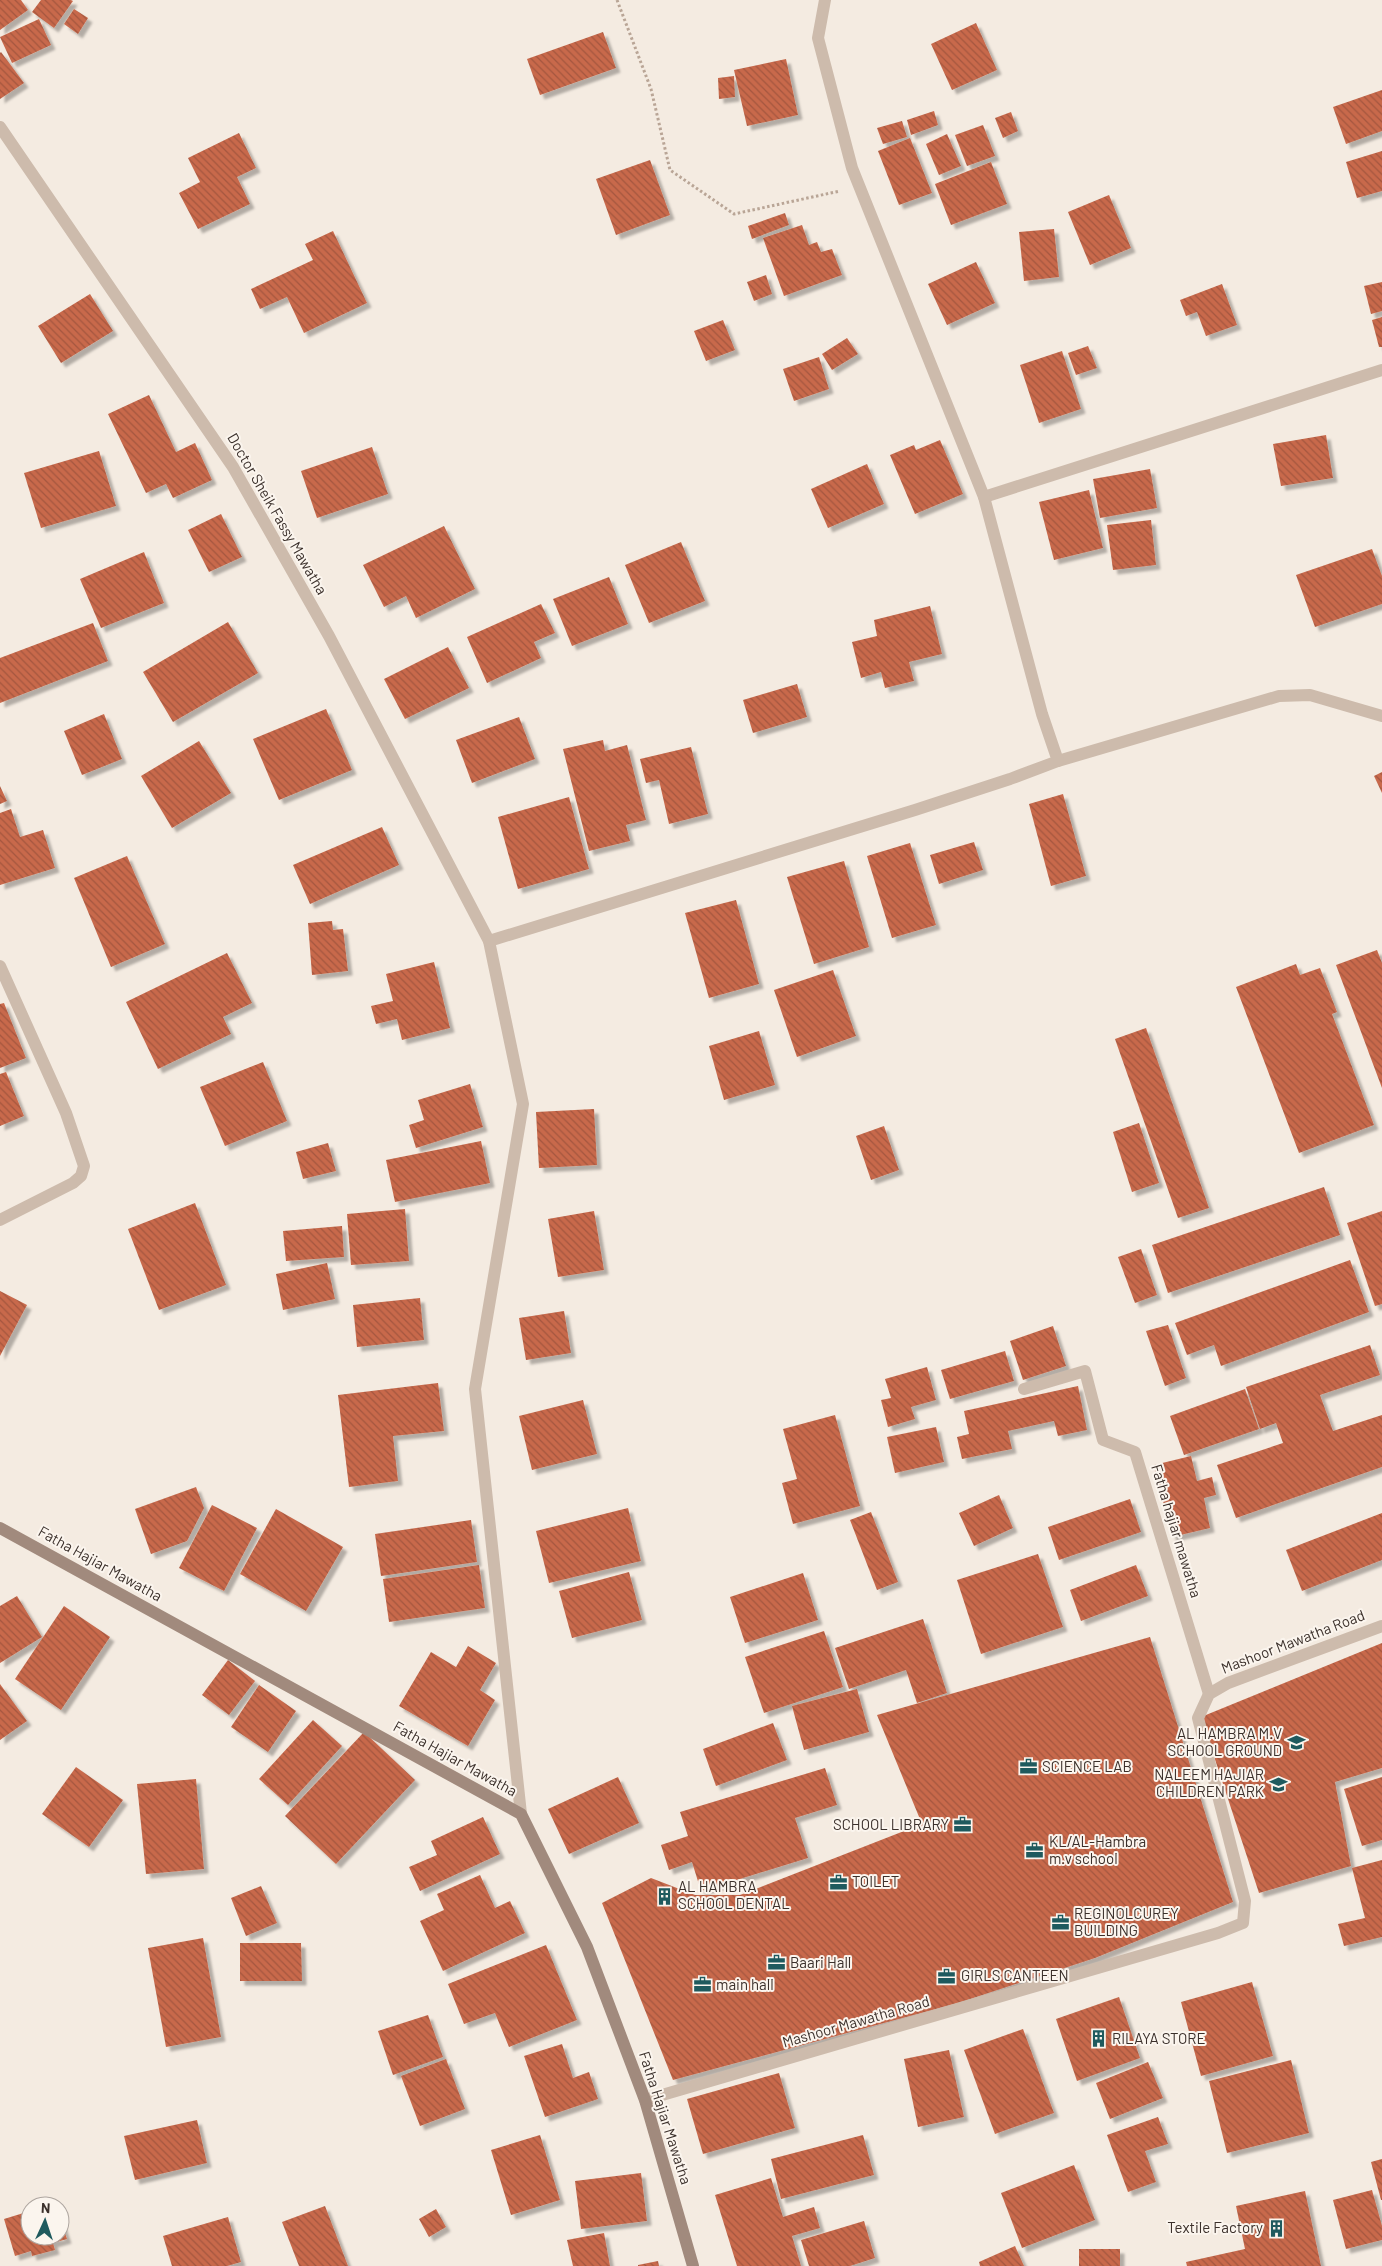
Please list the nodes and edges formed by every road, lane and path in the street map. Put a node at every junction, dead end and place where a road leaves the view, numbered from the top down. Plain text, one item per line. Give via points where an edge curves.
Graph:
1 (617, 0) edge
2 (825, 0) edge
3 (0, 126) edge
4 (860, 186) junction
5 (1382, 370) edge
6 (984, 497) junction
7 (1382, 716) edge
8 (1058, 761) junction
9 (489, 942) junction
10 (0, 966) edge
11 (0, 1220) edge
12 (1024, 1389) dead end
13 (0, 1528) edge
14 (1382, 1626) edge
15 (1209, 1694) junction
16 (521, 1814) junction
17 (645, 2100) junction
18 (693, 2266) edge

1 - 4 path via 651,90 670,170 734,214
2 - 4 street via 818,38 852,168
3 - 9 street, Doctor Sheik Fassy Mawatha via 233,467 329,636
4 - 6 street
5 - 6 street
6 - 8 street via 1042,714
7 - 8 street via 1310,695 1279,696
8 - 9 street via 916,810
9 - 16 street, Doctor Sheik Fassy Mawatha via 523,1104 475,1389
10 - 11 street via 66,1113 84,1166 82,1176 73,1183
12 - 15 street, Fatha hajiar mawatha via 1084,1371 1103,1440 1135,1452
13 - 16 street, Fatha Hajiar Mawatha
14 - 15 street, Mashoor Mawatha Road via 1228,1683
15 - 17 street, Mashoor Mawatha Road via 1198,1718 1245,1901 1243,1923
16 - 17 street, Fatha Hajiar Mawatha via 587,1947
17 - 18 street, Fatha Hajiar Mawatha

